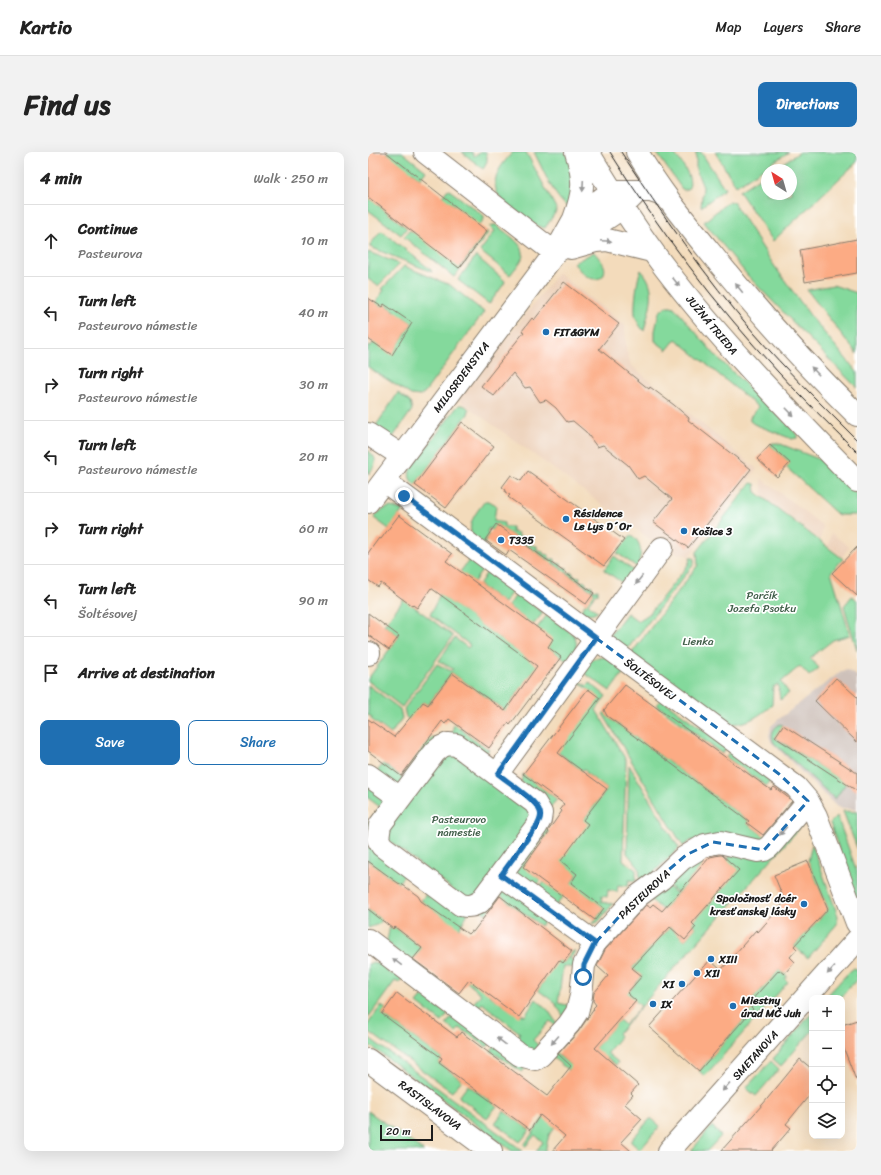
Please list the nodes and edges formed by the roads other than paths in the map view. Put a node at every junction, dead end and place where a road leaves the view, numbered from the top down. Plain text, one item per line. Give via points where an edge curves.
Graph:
1 (426, 152) edge
2 (576, 152) edge
3 (588, 152) edge
4 (640, 157) edge
5 (666, 196) junction
6 (624, 197) junction
7 (574, 219) junction
8 (652, 251) junction
9 (555, 253) junction
10 (849, 402) edge
11 (857, 415) edge
12 (368, 434) edge
13 (402, 456) junction
14 (384, 481) junction
15 (857, 481) edge
16 (368, 502) edge
17 (662, 548) dead end
18 (596, 638) junction
19 (498, 774) junction
20 (368, 775) edge
21 (400, 798) junction
22 (808, 801) junction
23 (501, 875) junction
24 (857, 923) edge
25 (857, 940) edge
26 (595, 943) junction
27 (369, 944) edge
28 (368, 1060) edge
29 (491, 1151) edge
30 (669, 1151) edge

1 - 9 street
2 -> 7 street, MILOSRDENSTVA via 583,176 583,186
3 - 6 street, JUŽNÁ TRIEDA
4 - 5 street
4 - 6 street via 642,178
5 - 6 street via 651,191
10 -> 5 street via 757,309
6 - 7 street, MILOSRDENSTVA via 604,197
6 - 8 street, JUŽNÁ TRIEDA
6 - 9 street
7 - 9 street, MILOSRDENSTVA
9 -> 8 street via 607,240
8 -> 15 street, JUŽNÁ TRIEDA via 713,328 753,373
9 - 13 street, MILOSRDENSTVA
10 - 11 street
12 - 13 street
13 - 14 street, MILOSRDENSTVA
14 - 16 street, MILOSRDENSTVA
14 - 18 street, ŠOLTÉSOVEJ
17 -> 18 street
18 - 19 street
18 - 22 street, ŠOLTÉSOVEJ via 796,787
19 - 21 street via 457,745 448,744 436,752
19 - 23 street via 535,803 541,813 536,827
20 - 21 street
21 - 23 street via 380,825 378,839 382,846 467,907 480,902
22 - 24 street, ŠOLTÉSOVEJ
22 -> 26 street, PASTEUROVA via 764,850 713,842 686,855 661,879 638,896
23 - 26 street
25 -> 30 street, SMETANOVA
26 -> 27 street, PASTEUROVA via 584,965 577,1012 569,1024 535,1059 520,1055
28 - 29 street, RASTISLAVOVA

